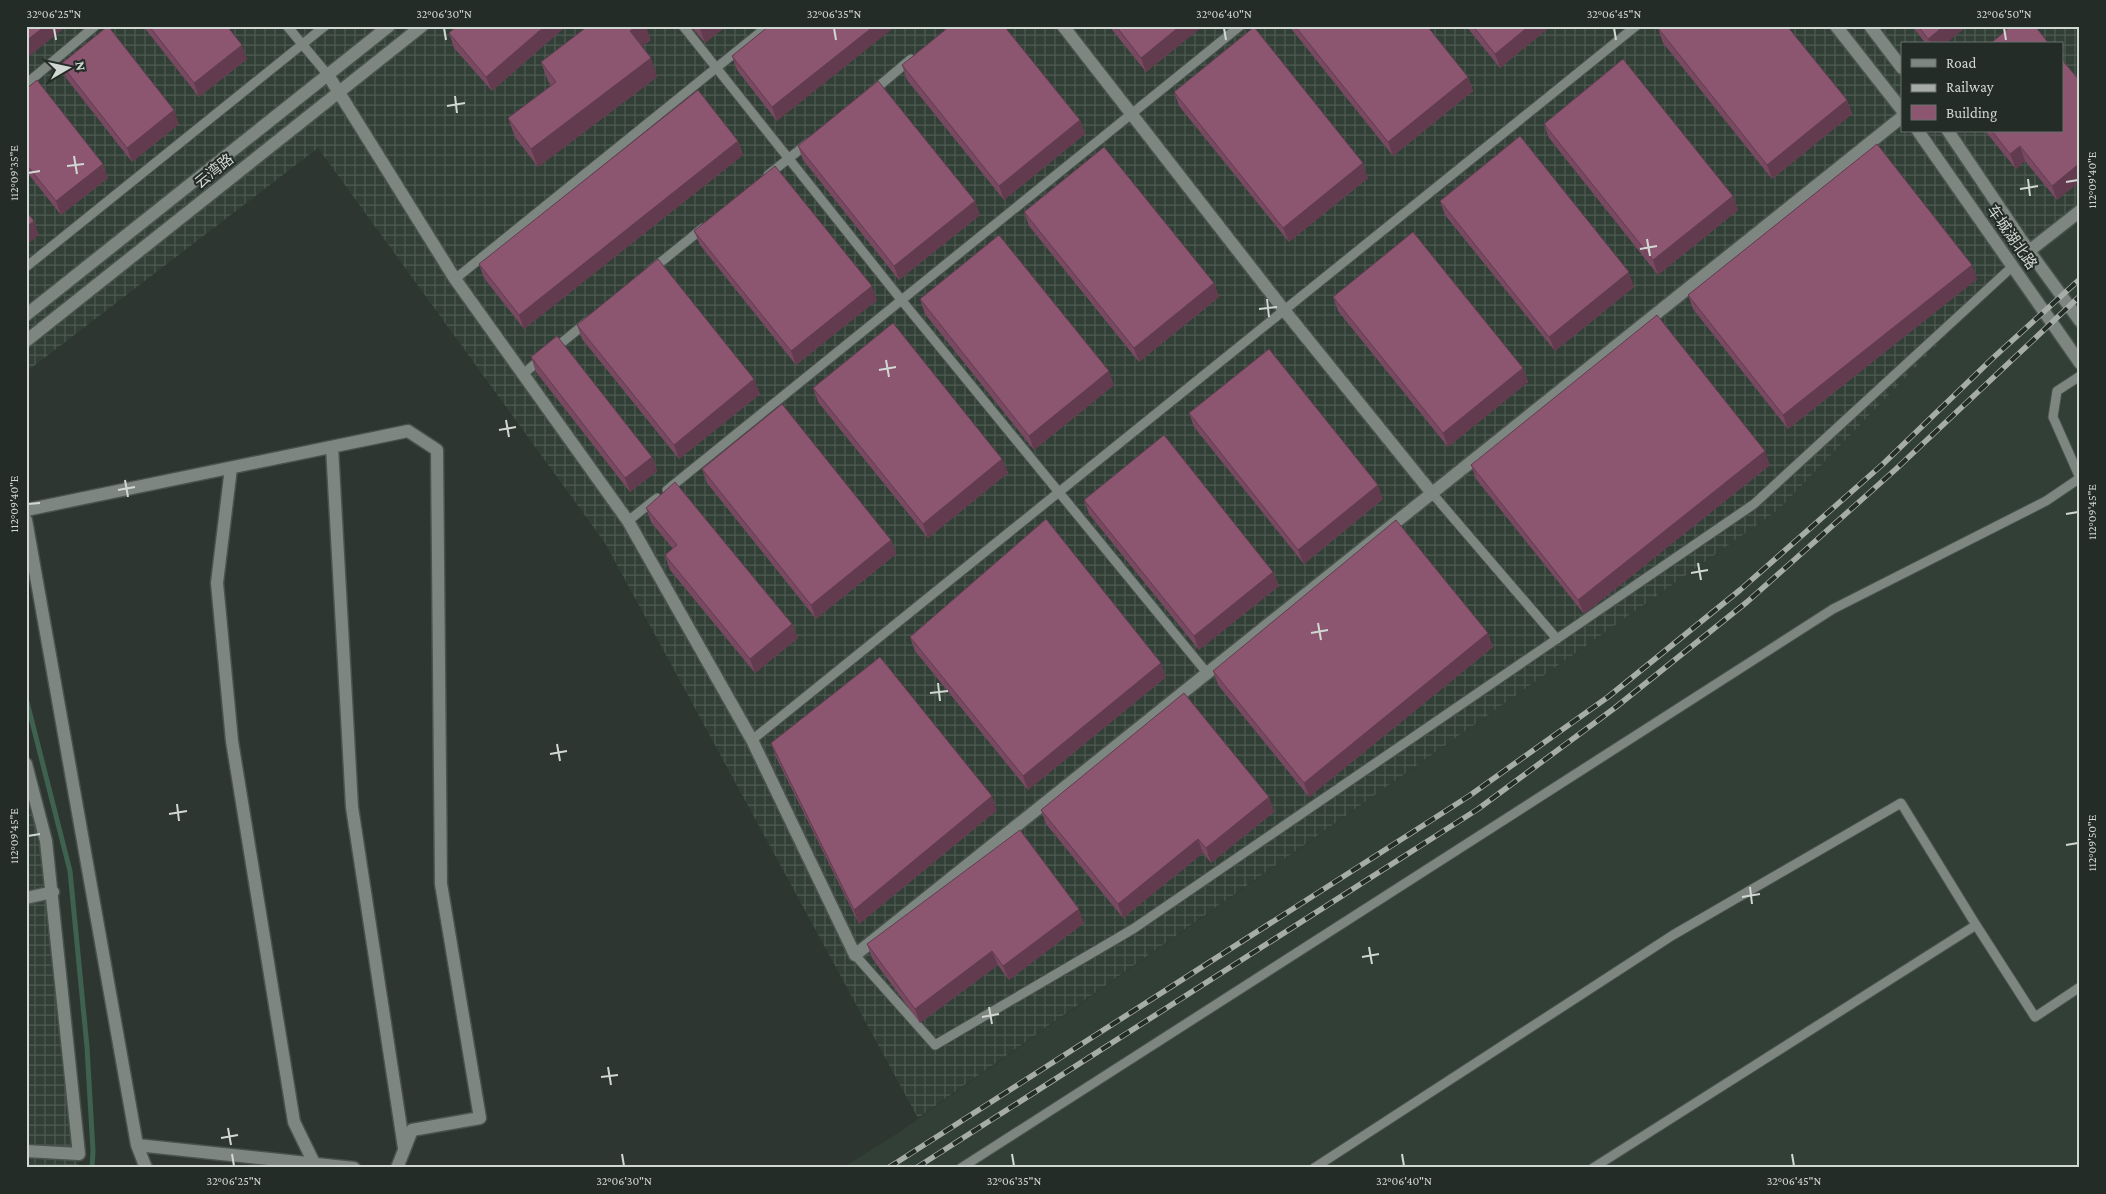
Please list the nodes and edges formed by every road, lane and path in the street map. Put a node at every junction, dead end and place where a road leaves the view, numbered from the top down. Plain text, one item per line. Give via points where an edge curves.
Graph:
1 (95, 26) edge
2 (287, 26) edge
3 (325, 26) edge
4 (389, 26) edge
5 (422, 26) edge
6 (683, 26) edge
7 (768, 26) edge
8 (1063, 26) edge
9 (1240, 26) edge
10 (1636, 26) edge
11 (1836, 26) edge
12 (1870, 26) edge
13 (302, 44) junction
14 (921, 51) edge
15 (1901, 67) edge
16 (717, 68) junction
17 (328, 75) junction
18 (26, 84) edge
19 (340, 91) junction
20 (867, 95) edge
21 (1901, 109) edge
22 (1133, 114) junction
23 (1901, 118) edge
24 (1919, 132) edge
25 (1949, 132) edge
26 (813, 139) edge
27 (789, 158) junction
28 (759, 183) edge
29 (2080, 210) edge
30 (713, 220) edge
31 (2029, 251) junction
32 (26, 266) edge
33 (2013, 266) junction
34 (644, 276) edge
35 (454, 279) junction
36 (903, 302) junction
37 (1284, 310) junction
38 (598, 313) edge
39 (26, 315) edge
40 (2080, 321) edge
41 (26, 341) edge
42 (2080, 363) edge
43 (522, 375) junction
44 (2080, 376) edge
45 (332, 447) junction
46 (231, 468) junction
47 (1060, 492) junction
48 (1431, 492) junction
49 (26, 510) edge
50 (26, 520) edge
51 (628, 521) junction
52 (1557, 639) junction
53 (1207, 672) junction
54 (752, 740) junction
55 (26, 764) edge
56 (53, 892) junction
57 (26, 898) edge
58 (1976, 925) junction
59 (855, 955) junction
60 (2080, 987) edge
61 (137, 1145) junction
62 (404, 1149) junction
63 (26, 1152) edge
64 (314, 1164) junction
65 (146, 1168) edge
66 (354, 1168) edge
67 (397, 1168) edge
68 (960, 1168) edge
69 (1314, 1168) edge
70 (1594, 1168) edge

1 - 18 lane
2 - 13 lane
3 - 13 lane
4 - 17 street, 云湾路
5 - 19 street, 云湾路
6 - 16 lane
7 - 16 lane
8 - 22 street
9 - 22 lane
10 - 37 lane
11 - 21 street
12 - 15 street
13 - 17 lane
13 - 32 lane
14 - 20 lane
16 - 27 lane
16 - 35 lane
17 - 19 street
17 - 39 street, 云湾路
19 - 35 street
19 - 41 street, 云湾路
22 - 36 lane
22 - 37 street
23 - 48 street
24 - 33 street, 车城湖北路
25 - 31 street, 车城湖北路
26 - 27 lane
27 - 28 lane
27 - 36 lane
29 - 31 street
30 - 34 lane
31 - 40 street, 车城湖北路
33 - 42 street, 车城湖北路
33 - 52 lane via 1754,504
35 - 43 street
36 - 47 lane
36 - 51 lane
37 - 47 lane
37 - 48 street
38 - 43 lane
43 - 51 street
44 - 68 lane via 2057,391 2053,417 2080,478 2046,501 1833,609
45 - 46 street
45 - 62 street via 352,807
45 - 62 street via 408,431 437,450 441,884 480,1118 412,1130
46 - 49 street
46 - 64 street via 217,583 232,741 294,1122
47 - 53 lane
47 - 54 lane
48 - 52 lane
48 - 53 street
50 - 61 street
51 - 54 street
52 - 59 lane via 1133,929 935,1045
53 - 59 street
54 - 59 street
55 - 56 street via 46,841
56 - 57 street
56 - 63 street via 79,1154
58 - 60 lane via 2034,1016
58 - 69 lane via 1901,804 1673,935
58 - 70 lane
61 - 64 street
61 - 65 street
62 - 67 street
64 - 66 street

